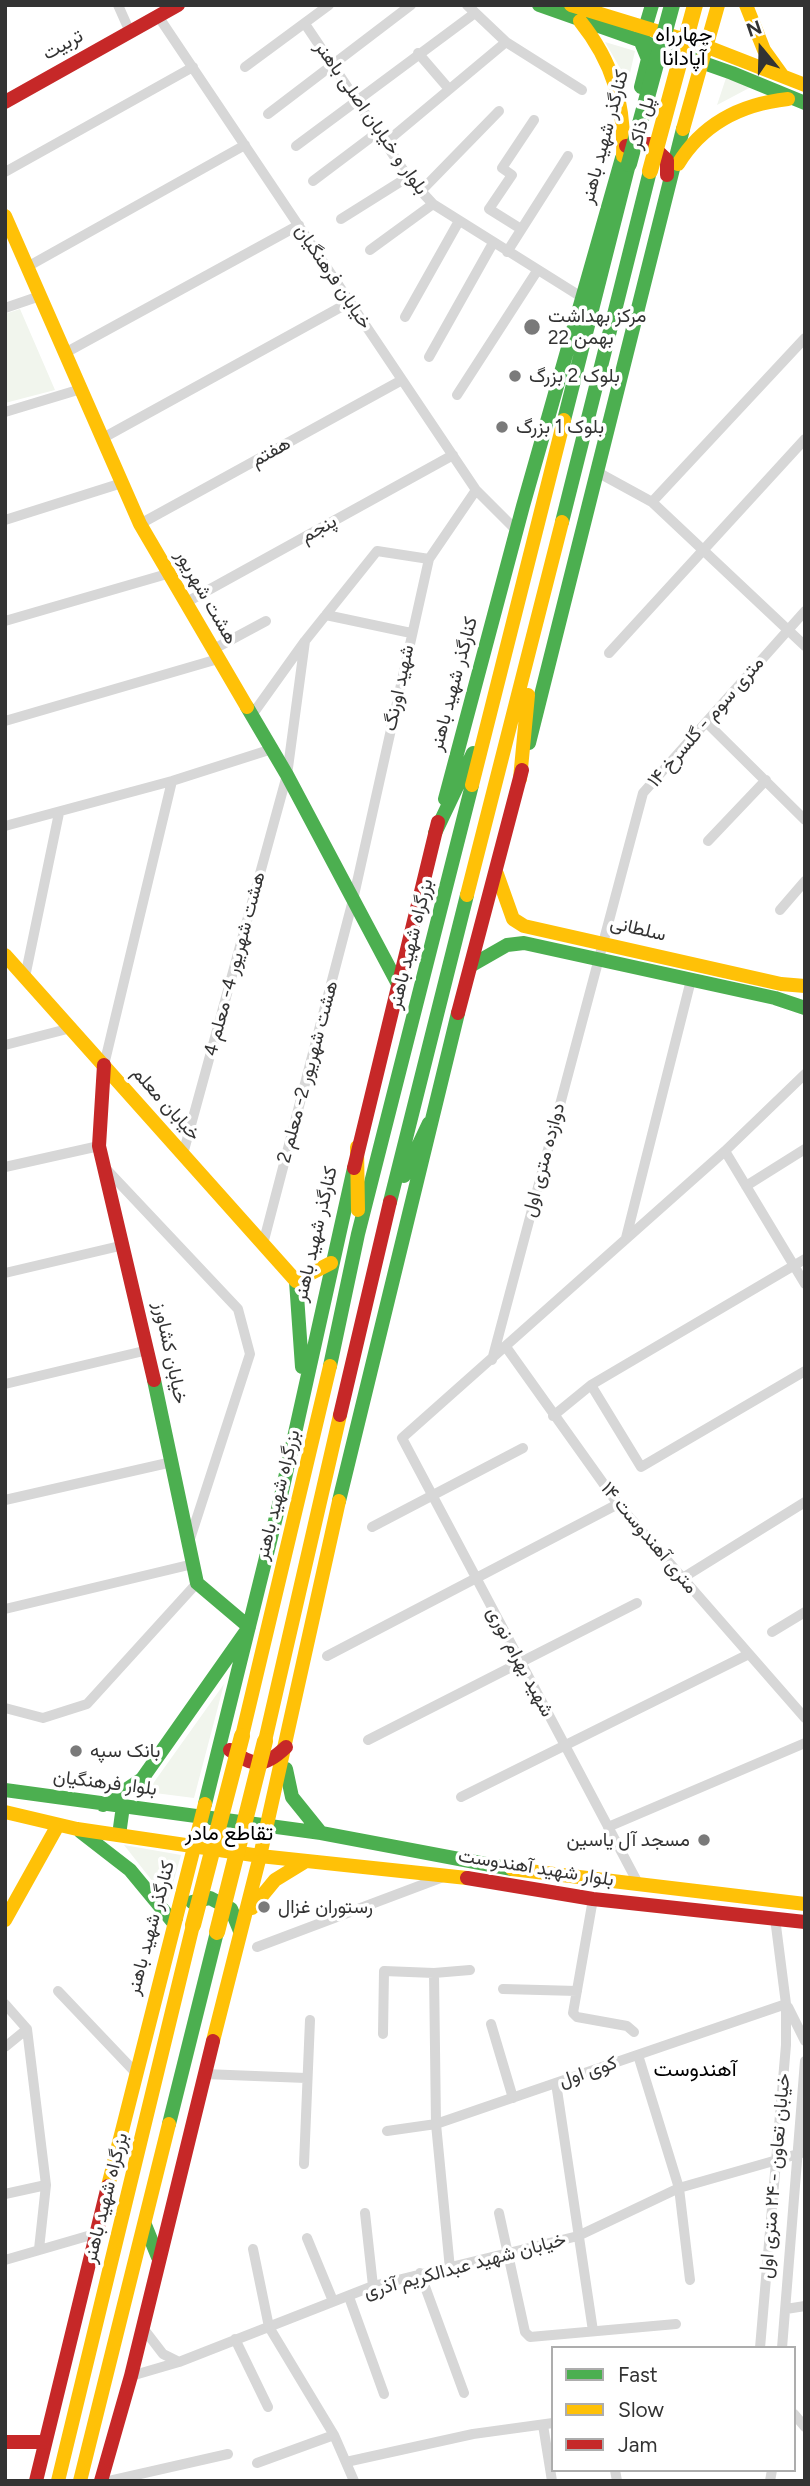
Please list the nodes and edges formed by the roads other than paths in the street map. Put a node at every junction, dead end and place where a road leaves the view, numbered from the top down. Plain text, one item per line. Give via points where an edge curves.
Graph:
1 (118, 5) edge
2 (178, 5) edge
3 (329, 5) edge
4 (467, 5) edge
5 (538, 5) edge
6 (570, 5) edge
7 (652, 5) edge
8 (672, 5) edge
9 (695, 5) edge
10 (718, 5) edge
11 (746, 5) edge
12 (409, 6) edge
13 (475, 13) junction
14 (158, 16) junction
15 (579, 20) junction
16 (305, 24) junction
17 (130, 32) junction
18 (644, 34) junction
19 (506, 42) junction
20 (705, 46) junction
21 (418, 53) junction
22 (701, 63) junction
23 (334, 66) junction
24 (193, 67) junction
25 (244, 67) dead end
26 (783, 77) junction
27 (449, 89) junction
28 (582, 90) dead end
29 (802, 96) edge
30 (357, 101) junction
31 (5, 102) edge
32 (499, 111) dead end
33 (268, 114) dead end
34 (534, 120) dead end
35 (379, 132) junction
36 (385, 143) junction
37 (245, 145) junction
38 (296, 146) dead end
39 (568, 156) dead end
40 (626, 160) junction
41 (5, 172) edge
42 (408, 177) junction
43 (313, 181) dead end
44 (668, 184) junction
45 (421, 192) junction
46 (433, 204) junction
47 (5, 216) edge
48 (341, 219) dead end
49 (459, 221) junction
50 (299, 225) junction
51 (522, 229) junction
52 (493, 243) junction
53 (370, 250) dead end
54 (507, 252) junction
55 (27, 267) junction
56 (537, 271) junction
57 (40, 296) junction
58 (583, 298) junction
59 (350, 302) junction
60 (5, 308) edge
61 (405, 317) dead end
62 (805, 338) edge
63 (65, 353) junction
64 (429, 357) dead end
65 (402, 380) junction
66 (81, 389) junction
67 (457, 395) dead end
68 (5, 412) edge
69 (103, 438) junction
70 (805, 439) edge
71 (453, 455) junction
72 (599, 473) junction
73 (122, 483) junction
74 (476, 490) junction
75 (652, 502) junction
76 (5, 520) edge
77 (140, 524) junction
78 (517, 531) junction
79 (704, 553) junction
80 (429, 559) junction
81 (167, 574) junction
82 (185, 603) junction
83 (805, 611) edge
84 (326, 615) junction
85 (5, 621) edge
86 (266, 621) dead end
87 (787, 629) junction
88 (411, 632) junction
89 (305, 641) junction
90 (532, 644) junction
91 (805, 646) edge
92 (608, 653) dead end
93 (215, 654) junction
94 (252, 715) junction
95 (491, 715) junction
96 (5, 721) edge
97 (707, 723) junction
98 (272, 750) junction
99 (287, 775) junction
100 (520, 779) junction
101 (766, 780) junction
102 (172, 781) junction
103 (59, 813) junction
104 (805, 820) edge
105 (5, 826) edge
106 (435, 833) junction
107 (708, 841) dead end
108 (496, 872) junction
109 (805, 881) edge
110 (353, 900) junction
111 (780, 910) dead end
112 (601, 942) junction
113 (5, 955) edge
114 (597, 959) junction
115 (472, 965) junction
116 (25, 977) junction
117 (691, 979) junction
118 (398, 984) junction
119 (805, 986) edge
120 (805, 1008) edge
121 (71, 1028) junction
122 (5, 1045) edge
123 (104, 1065) junction
124 (805, 1074) edge
125 (429, 1123) junction
126 (99, 1146) junction
127 (357, 1147) junction
128 (805, 1149) edge
129 (725, 1151) junction
130 (183, 1154) junction
131 (5, 1167) edge
132 (104, 1167) junction
133 (746, 1186) junction
134 (387, 1214) junction
135 (358, 1234) junction
136 (626, 1238) junction
137 (263, 1244) junction
138 (124, 1245) junction
139 (805, 1259) edge
140 (331, 1263) junction
141 (793, 1265) junction
142 (5, 1273) edge
143 (296, 1281) junction
144 (805, 1284) edge
145 (506, 1347) junction
146 (148, 1350) junction
147 (491, 1360) junction
148 (805, 1371) edge
149 (5, 1384) edge
150 (303, 1385) junction
151 (591, 1385) junction
152 (554, 1416) junction
153 (523, 1448) dead end
154 (172, 1462) junction
155 (432, 1496) junction
156 (5, 1500) edge
157 (805, 1502) edge
158 (618, 1504) junction
159 (372, 1527) dead end
160 (189, 1542) junction
161 (193, 1564) junction
162 (476, 1579) junction
163 (681, 1579) junction
164 (197, 1583) junction
165 (637, 1603) dead end
166 (5, 1609) edge
167 (805, 1612) edge
168 (249, 1627) junction
169 (772, 1632) dead end
170 (749, 1654) junction
171 (327, 1656) dead end
172 (520, 1662) junction
173 (5, 1709) edge
174 (805, 1718) edge
175 (224, 1732) junction
176 (368, 1740) dead end
177 (564, 1744) junction
178 (805, 1744) edge
179 (286, 1747) junction
180 (5, 1790) edge
181 (461, 1797) dead end
182 (103, 1805) junction
183 (123, 1806) junction
184 (5, 1812) edge
185 (201, 1816) junction
186 (58, 1825) junction
187 (267, 1826) junction
188 (608, 1827) junction
189 (77, 1829) junction
190 (321, 1833) junction
191 (119, 1835) junction
192 (194, 1845) junction
193 (260, 1856) junction
194 (307, 1860) junction
195 (523, 1871) junction
196 (447, 1875) junction
197 (639, 1885) junction
198 (520, 1888) junction
199 (593, 1899) junction
200 (805, 1904) edge
201 (7, 1915) edge
202 (775, 1918) junction
203 (173, 1922) junction
204 (805, 1922) edge
205 (240, 1931) junction
206 (257, 1947) dead end
207 (470, 1969) dead end
208 (434, 1973) junction
209 (503, 1989) dead end
210 (58, 1991) dead end
211 (577, 1991) junction
212 (5, 2004) edge
213 (786, 2004) junction
214 (310, 2020) dead end
215 (491, 2024) dead end
216 (27, 2029) junction
217 (634, 2032) dead end
218 (383, 2034) dead end
219 (805, 2041) edge
220 (5, 2047) edge
221 (638, 2055) junction
222 (805, 2061) edge
223 (136, 2073) junction
224 (204, 2074) junction
225 (306, 2078) junction
226 (556, 2083) junction
227 (513, 2098) junction
228 (436, 2124) junction
229 (387, 2131) dead end
230 (801, 2153) edge
231 (774, 2163) junction
232 (304, 2164) dead end
233 (46, 2185) junction
234 (679, 2188) junction
235 (5, 2194) edge
236 (365, 2213) dead end
237 (499, 2213) dead end
238 (805, 2215) edge
239 (793, 2219) junction
240 (145, 2225) junction
241 (98, 2233) junction
242 (578, 2236) junction
243 (307, 2238) dead end
244 (40, 2249) junction
245 (253, 2249) dead end
246 (507, 2255) junction
247 (158, 2257) junction
248 (5, 2260) edge
249 (450, 2269) junction
250 (420, 2273) junction
251 (690, 2280) dead end
252 (373, 2286) junction
253 (349, 2297) junction
254 (333, 2301) junction
255 (805, 2306) edge
256 (786, 2309) junction
257 (676, 2324) dead end
258 (268, 2327) junction
259 (143, 2328) junction
260 (593, 2331) junction
261 (235, 2339) junction
262 (760, 2346) edge
263 (782, 2346) edge
264 (179, 2362) junction
265 (131, 2376) junction
266 (464, 2393) dead end
267 (384, 2394) dead end
268 (268, 2407) dead end
269 (548, 2424) edge
270 (334, 2435) junction
271 (5, 2442) edge
272 (44, 2446) junction
273 (228, 2454) dead end
274 (346, 2462) junction
275 (257, 2463) dead end
276 (551, 2467) edge
277 (36, 2481) edge
278 (51, 2481) edge
279 (58, 2481) edge
280 (80, 2481) edge
281 (101, 2481) edge
282 (109, 2481) edge
283 (354, 2481) edge

1 - 17 street
2 - 14 main road, تربیت
3 - 16 street
4 - 13 street
5 - 15 main road
6 - 18 main road
7 - 18 main road, کنارگذر شهید باهنر
8 - 40 main road, پل ذاکر, bridge
9 - 90 main road, پل ذاکر, bridge
10 - 20 main road
11 - 26 main road via 764,50
12 - 23 street
13 - 19 street
13 - 21 street
14 - 17 main road, تربیت
14 - 24 street, خیابان فرهنگیان
15 - 18 main road
15 - 40 main road via 616,77
16 - 23 street, بلوار و خیابان اصلی باهنر
16 - 25 street
17 - 31 main road, تربیت
18 - 20 main road
18 - 22 main road
18 - 40 main road, کنارگذر شهید باهنر via 648,59
19 - 27 street
19 - 28 street
20 - 22 main road
20 - 26 main road
21 - 27 street
21 - 30 street
22 - 29 main road
22 - 44 main road
23 - 30 street, بلوار و خیابان اصلی باهنر
23 - 33 street
24 - 37 street, خیابان فرهنگیان
24 - 41 street
26 - 29 main road
27 - 36 street
29 - 44 main road via 732,112 705,130 683,155
30 - 35 street, بلوار و خیابان اصلی باهنر
30 - 38 street
32 - 45 street
34 - 51 street via 502,168 512,175 489,209
35 - 36 street, بلوار و خیابان اصلی باهنر
35 - 43 street
36 - 42 street, بلوار و خیابان اصلی باهنر
37 - 50 street, خیابان فرهنگیان
37 - 55 street
39 - 51 street
40 - 44 main road via 627,144 650,144 667,160
40 - 58 main road, کنارگذر شهید باهنر
40 - 95 main road, بزرگراه شهید باهنر
42 - 45 street, بلوار و خیابان اصلی باهنر
42 - 48 street
44 - 72 main road
45 - 46 street, بلوار و خیابان اصلی باهنر
46 - 49 street, بلوار و خیابان اصلی باهنر
46 - 53 street
47 - 55 main road, هشت شهریور
49 - 52 street, بلوار و خیابان اصلی باهنر
49 - 61 street
50 - 59 street, خیابان فرهنگیان
50 - 63 street
51 - 54 street
52 - 54 street, بلوار و خیابان اصلی باهنر
52 - 64 street
54 - 56 street, بلوار و خیابان اصلی باهنر
55 - 57 main road, هشت شهریور
56 - 58 street, بلوار و خیابان اصلی باهنر
56 - 67 street
57 - 60 street
57 - 63 main road, هشت شهریور
58 - 78 main road, کنارگذر شهید باهنر
59 - 65 street, خیابان فرهنگیان
59 - 69 street
62 - 75 street
63 - 66 main road, هشت شهریور
65 - 71 street, خیابان فرهنگیان
65 - 77 street, هفتم
66 - 68 street
66 - 69 main road, هشت شهریور
69 - 73 main road, هشت شهریور
70 - 79 street
71 - 74 street, خیابان فرهنگیان
71 - 82 street, پنجم
72 - 75 street
72 - 100 main road
73 - 76 street
73 - 77 main road, هشت شهریور
74 - 78 street, خیابان فرهنگیان
74 - 80 street, شهید اورنگ
75 - 79 street
77 - 81 main road, هشت شهریور
78 - 106 main road, کنارگذر شهید باهنر
79 - 87 street
79 - 92 street
80 - 84 street via 377,551
80 - 88 street, شهید اورنگ
81 - 82 main road, هشت شهریور
81 - 85 street
82 - 93 main road, هشت شهریور
83 - 87 street, ۱۴ متری سوم - گلسرخ
84 - 88 street
84 - 89 street
86 - 93 street
87 - 91 street
87 - 97 street, ۱۴ متری سوم - گلسرخ
88 - 110 street, شهید اورنگ
89 - 94 street
89 - 99 street, هشت شهریور 4- معلم 4
90 - 100 main road
90 - 134 main road
93 - 94 main road, هشت شهریور
93 - 96 street
94 - 98 main road, هشت شهریور
95 - 106 main road
95 - 135 main road, بزرگراه شهید باهنر
97 - 101 street
97 - 112 street, ۱۴ متری سوم - گلسرخ via 643,793
98 - 99 main road, هشت شهریور
98 - 102 street
99 - 110 main road, هشت شهریور
99 - 130 street, هشت شهریور 4- معلم 4
100 - 108 main road
101 - 104 street
101 - 107 street
102 - 103 street
102 - 123 street
103 - 105 street
103 - 116 street
106 - 118 main road, کنارگذر شهید باهنر
108 - 112 main road, سلطانی via 513,919 524,926
108 - 115 main road
109 - 111 street
110 - 118 main road, هشت شهریور
110 - 137 street, هشت شهریور 2- معلم 2
112 - 114 street, ۱۴ متری سوم - گلسرخ
112 - 119 main road, سلطانی
113 - 116 main road, خیابان معلم
114 - 115 main road, سلطانی via 524,943 507,945
114 - 117 main road, سلطانی
114 - 147 street, دوازده متری اول
115 - 125 main road
116 - 121 main road, خیابان معلم
117 - 120 main road, سلطانی
117 - 136 street
118 - 127 main road, کنارگذر شهید باهنر
121 - 122 street
121 - 123 main road, خیابان معلم
123 - 126 main road, خیابان کشاورز
123 - 130 main road, خیابان معلم
124 - 129 street
125 - 134 main road
125 - 179 main road via 361,1404
126 - 131 street
126 - 132 main road, خیابان کشاورز
127 - 135 main road
127 - 140 main road, کنارگذر شهید باهنر
128 - 133 street
129 - 133 street
129 - 136 street
130 - 137 main road, خیابان معلم
132 - 138 main road, خیابان کشاورز
132 - 160 street via 238,1310 250,1354
133 - 141 street
134 - 240 main road, bridge via 265,1741
135 - 279 main road, بزرگراه شهید باهنر, bridge via 242,1736
136 - 145 street
137 - 143 main road, خیابان معلم
138 - 142 street
138 - 146 main road, خیابان کشاورز
139 - 141 street
140 - 143 main road
140 - 150 main road, کنارگذر شهید باهنر
141 - 144 street
141 - 151 street
143 - 150 main road
145 - 147 street
145 - 152 street, ۱۴ متری آهندوست
146 - 149 street
146 - 154 main road, خیابان کشاورز
147 - 155 street, شهید بهرام نوری via 402,1438
148 - 151 street via 641,1467
150 - 168 main road, کنارگذر شهید باهنر
151 - 152 street
152 - 158 street, ۱۴ متری آهندوست
153 - 155 street
154 - 156 street
154 - 160 main road, خیابان کشاورز
155 - 159 street
155 - 162 street, شهید بهرام نوری
157 - 163 street
158 - 162 street
158 - 163 street, ۱۴ متری آهندوست
160 - 161 main road, خیابان کشاورز
161 - 164 main road, خیابان کشاورز
161 - 166 street
162 - 171 street
162 - 172 street, شهید بهرام نوری
163 - 170 street, ۱۴ متری آهندوست
164 - 168 main road
164 - 173 street via 87,1704 43,1718
165 - 172 street
167 - 169 street
168 - 175 main road, کنارگذر شهید باهنر
168 - 182 main road via 142,1779
170 - 174 street, ۱۴ متری آهندوست
170 - 177 street
172 - 176 street
172 - 177 street, شهید بهرام نوری
175 - 179 main road via 231,1752 249,1763 271,1761
175 - 185 main road, کنارگذر شهید باهنر
177 - 181 street
177 - 188 street, شهید بهرام نوری
178 - 188 street
179 - 187 main road
179 - 190 main road via 290,1795 295,1807
180 - 182 main road, بلوار فرهنگیان
182 - 183 main road, بلوار فرهنگیان
183 - 185 main road, بلوار فرهنگیان
183 - 191 main road
184 - 186 main road
185 - 187 main road, بلوار فرهنگیان
185 - 192 main road, کنارگذر شهید باهنر
186 - 189 main road
186 - 201 main road
187 - 190 main road, بلوار شهید آهندوست
187 - 193 main road
188 - 197 street, شهید بهرام نوری
189 - 191 main road
189 - 203 main road via 130,1870
190 - 195 main road, بلوار شهید آهندوست
191 - 192 main road
192 - 193 main road, بلوار شهید آهندوست
192 - 203 main road, کنارگذر شهید باهنر
193 - 194 main road, بلوار شهید آهندوست
193 - 205 main road
194 - 196 main road, بلوار شهید آهندوست
194 - 205 main road via 260,1892
195 - 197 main road, بلوار شهید آهندوست
195 - 198 main road
196 - 198 main road, بلوار شهید آهندوست
196 - 206 street
197 - 200 main road, بلوار شهید آهندوست
198 - 199 main road, بلوار شهید آهندوست
199 - 202 main road, بلوار شهید آهندوست
199 - 211 street
202 - 204 main road, بلوار شهید آهندوست
202 - 213 street, خیابان تعاون - ۲۴ متری اول
203 - 205 main road via 187,1903 210,1898 231,1909
203 - 223 main road, کنارگذر شهید باهنر
205 - 224 main road
207 - 208 street
208 - 218 street via 384,1970
208 - 228 street
209 - 211 street
210 - 223 street
211 - 217 street via 573,2013 578,2017 627,2026
212 - 216 street
213 - 219 street, خیابان تعاون - ۲۴ متری اول
213 - 221 street, کوی اول
213 - 231 street, خیابان تعاون - ۲۴ متری اول
214 - 225 street
215 - 227 street
216 - 220 street
216 - 233 street
221 - 226 street, کوی اول
221 - 234 street
222 - 230 street, خیابان تعاون - ۲۴ متری اول
223 - 241 main road, کنارگذر شهید باهنر
224 - 225 street
224 - 247 main road
225 - 232 street
226 - 227 street, کوی اول
226 - 242 street
227 - 228 street, کوی اول
228 - 229 street, کوی اول
228 - 249 street
230 - 231 street, خیابان شهید عبدالکریم آذری
230 - 239 street, خیابان تعاون - ۲۴ متری اول
231 - 234 street, خیابان شهید عبدالکریم آذری
231 - 262 street, خیابان تعاون - ۲۴ متری اول
233 - 235 street
233 - 244 street
234 - 242 street, خیابان شهید عبدالکریم آذری
234 - 251 street
236 - 252 street
237 - 246 street
238 - 239 street
239 - 256 street, خیابان تعاون - ۲۴ متری اول
240 - 247 main road
240 - 280 main road
241 - 244 street
241 - 272 main road, کنارگذر شهید باهنر
242 - 246 street, خیابان شهید عبدالکریم آذری
242 - 260 street
243 - 254 street
244 - 248 street
245 - 258 street
246 - 249 street, خیابان شهید عبدالکریم آذری
246 - 260 street via 530,2337
247 - 259 main road
249 - 250 street, خیابان شهید عبدالکریم آذری
250 - 252 street, خیابان شهید عبدالکریم آذری
250 - 266 street
252 - 253 street, خیابان شهید عبدالکریم آذری
253 - 254 street, خیابان شهید عبدالکریم آذری
253 - 267 street
254 - 258 street, خیابان شهید عبدالکریم آذری
255 - 256 street
256 - 263 street, خیابان تعاون - ۲۴ متری اول
257 - 260 street
258 - 261 street, خیابان شهید عبدالکریم آذری
258 - 270 street
259 - 264 street via 163,2354
259 - 265 main road
261 - 264 street, خیابان شهید عبدالکریم آذری
261 - 268 street
264 - 265 street, خیابان شهید عبدالکریم آذری
265 - 281 main road
269 - 274 street via 473,2434
269 - 276 street
270 - 274 street
270 - 275 street
271 - 272 main road
272 - 277 main road, کنارگذر شهید باهنر
272 - 278 main road
273 - 282 street
274 - 283 street

